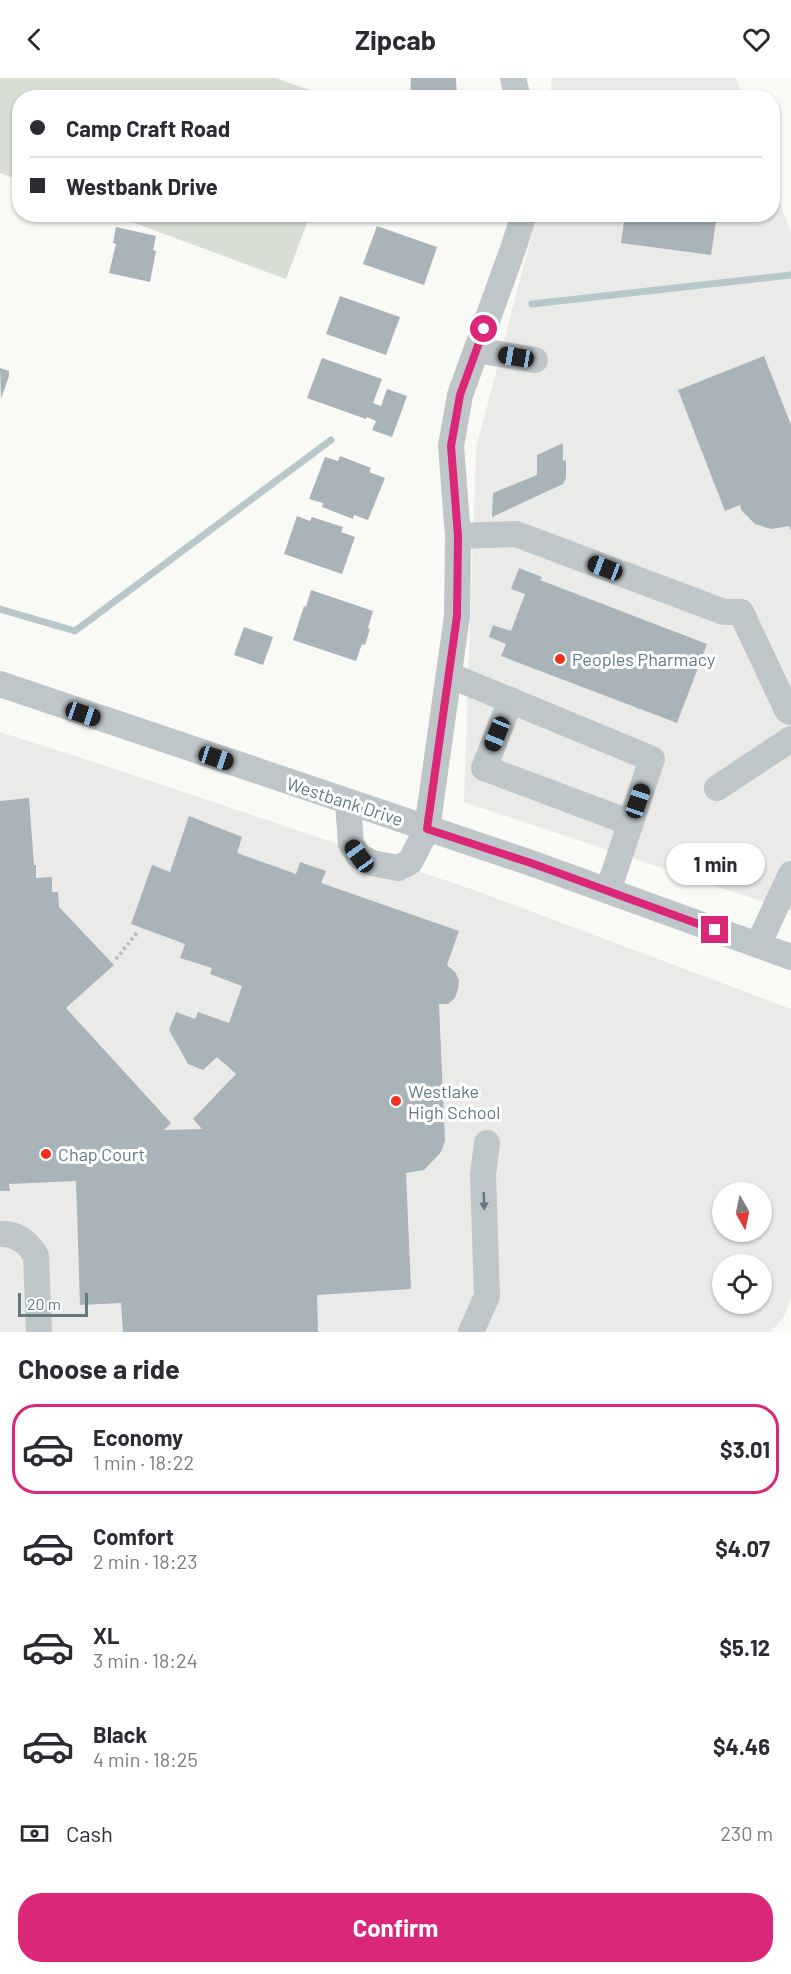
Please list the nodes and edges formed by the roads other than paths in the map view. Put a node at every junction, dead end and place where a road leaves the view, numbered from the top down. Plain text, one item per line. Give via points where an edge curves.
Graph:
1 (521, 222) edge
2 (477, 350) junction
3 (535, 360) dead end
4 (458, 536) junction
5 (449, 675) junction
6 (0, 684) edge
7 (511, 700) junction
8 (791, 712) edge
9 (791, 739) edge
10 (717, 788) dead end
11 (348, 803) junction
12 (631, 823) junction
13 (427, 829) junction
14 (791, 874) edge
15 (608, 891) junction
16 (758, 945) junction
17 (791, 957) edge
18 (487, 1143) dead end
19 (0, 1234) edge
20 (39, 1332) edge
21 (471, 1332) edge

1 - 2 street
2 - 3 street
2 - 4 street via 460,395 451,446
4 - 5 street via 457,616
4 - 8 street via 516,534 724,612 741,612
5 - 7 street
5 - 13 street
6 - 11 street, Westbank Drive
7 - 12 street via 652,759
7 - 12 street via 484,768
9 - 10 street
11 - 13 street, Westbank Drive
11 - 13 street via 351,844 359,856 372,863 398,868 410,862
12 - 15 street
13 - 15 street, Westbank Drive
14 - 16 street
15 - 16 street, Westbank Drive
16 - 17 street, Westbank Drive
18 -> 21 street via 483,1175 487,1296
19 - 20 street via 20,1238 36,1256

